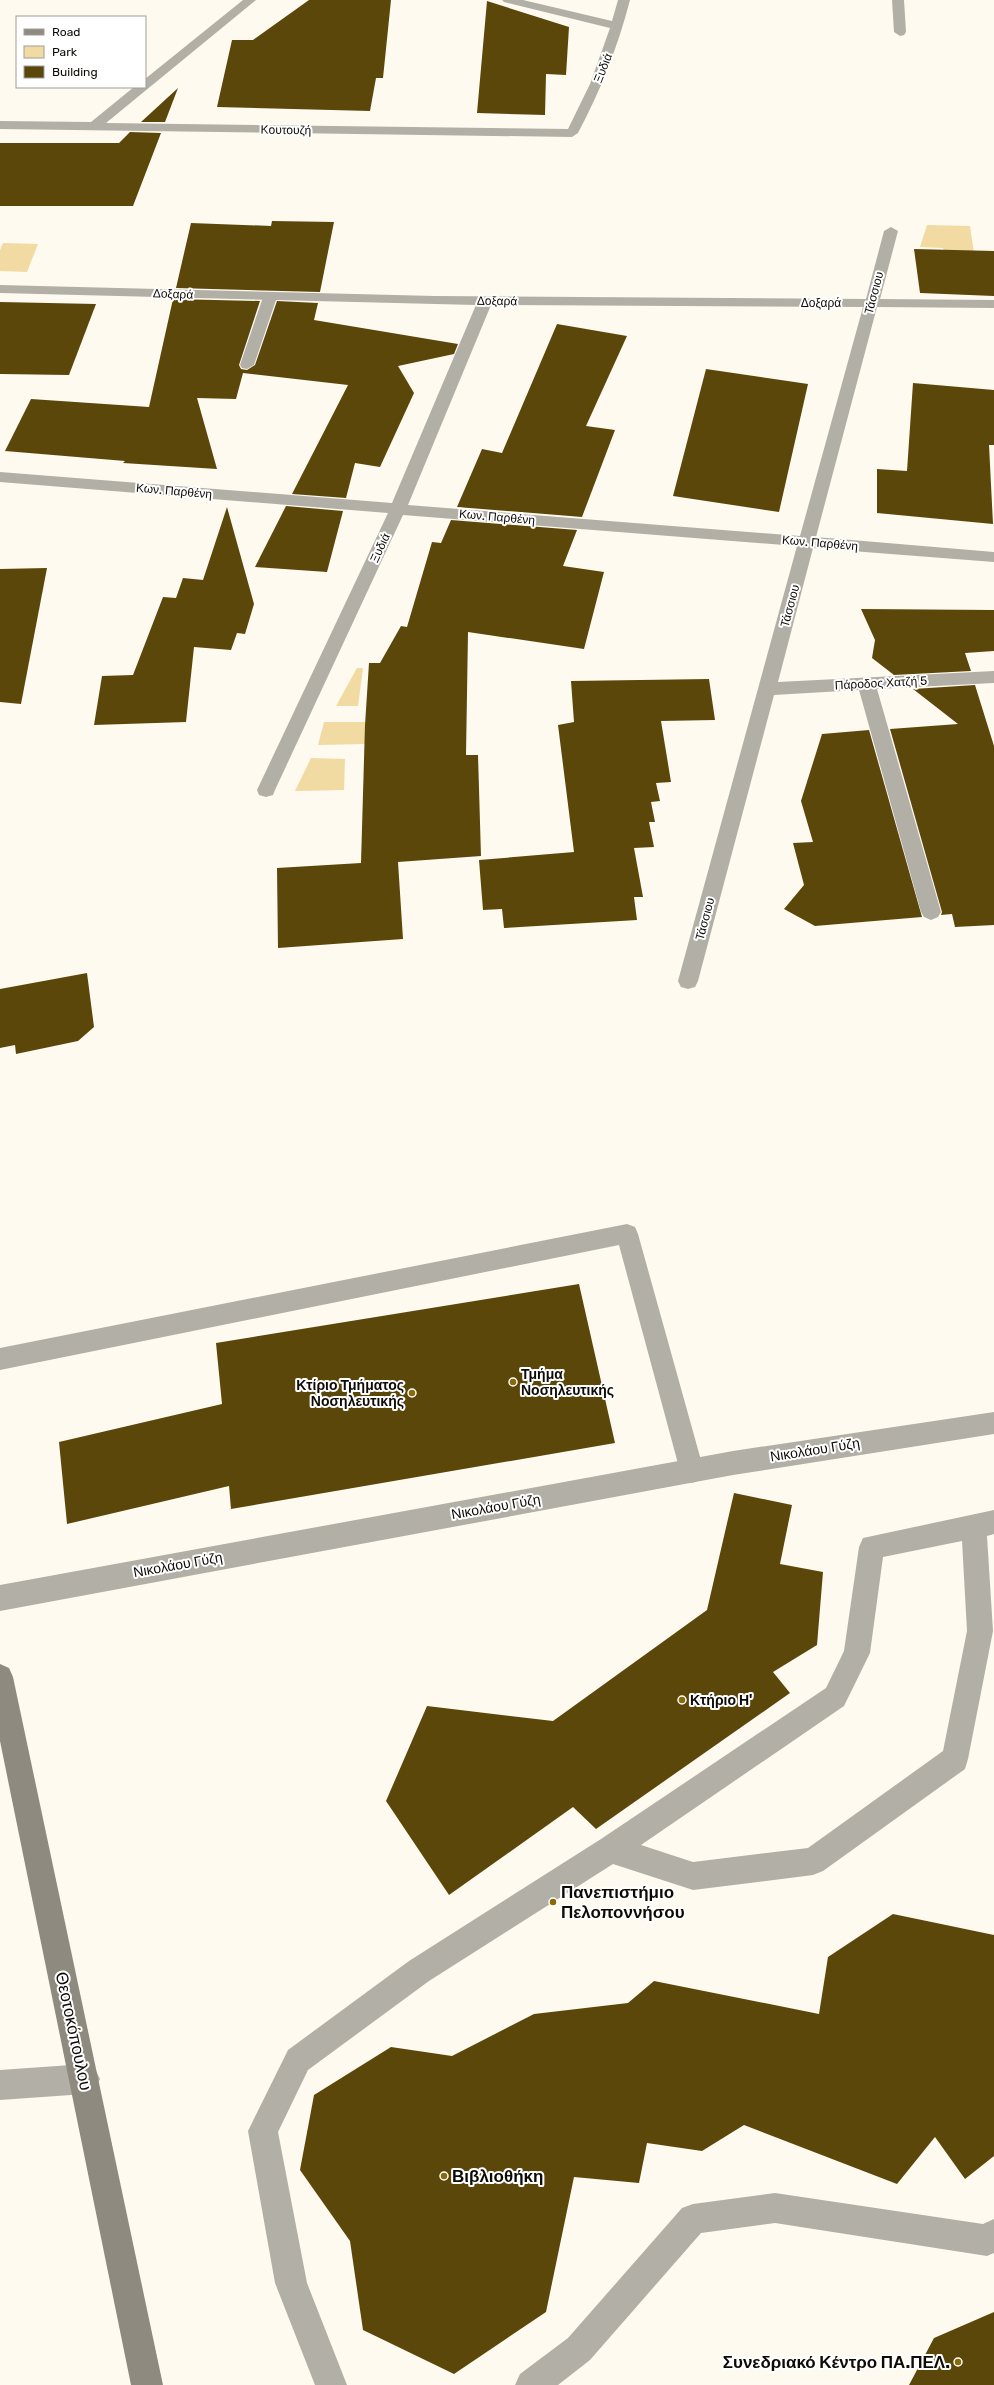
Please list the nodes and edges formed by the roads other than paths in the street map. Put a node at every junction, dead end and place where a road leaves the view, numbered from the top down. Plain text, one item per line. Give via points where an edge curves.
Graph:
1 (250, 0) edge
2 (508, 0) edge
3 (624, 0) edge
4 (898, 0) edge
5 (618, 26) junction
6 (900, 32) dead end
7 (146, 84) edge
8 (141, 88) edge
9 (0, 125) edge
10 (94, 126) junction
11 (572, 133) joint
12 (891, 231) dead end
13 (0, 289) edge
14 (270, 297) junction
15 (486, 301) junction
16 (871, 304) junction
17 (994, 304) edge
18 (247, 365) dead end
19 (0, 477) edge
20 (398, 509) junction
21 (807, 541) junction
22 (994, 557) edge
23 (994, 678) edge
24 (866, 683) junction
25 (768, 689) junction
26 (266, 790) dead end
27 (931, 912) dead end
28 (688, 981) dead end
29 (0, 1359) edge
30 (994, 1423) edge
31 (692, 1471) junction
32 (984, 1524) edge
33 (0, 1598) edge
34 (0, 1677) edge
35 (611, 1849) junction
36 (84, 2079) junction
37 (0, 2086) edge
38 (994, 2235) edge
39 (147, 2385) edge
40 (331, 2385) edge
41 (531, 2385) edge

1 - 7 street
2 - 5 street
3 - 5 street, Ξυδιά
4 - 6 street
5 - 11 street, Ξυδιά via 596,86
8 - 10 street
9 - 10 street, Κουτουζή
10 - 11 street, Κουτουζή
12 - 16 street, Τάσσιου
13 - 14 street, Δοξαρά
14 - 15 street, Δοξαρά
14 - 18 street
15 - 16 street, Δοξαρά
15 - 20 street, Ξυδιά
16 - 17 street, Δοξαρά
16 - 21 street, Τάσσιου
19 - 20 street, Κων. Παρθένη
20 - 21 street, Κων. Παρθένη
20 - 26 street, Ξυδιά
21 - 22 street, Κων. Παρθένη
21 - 25 street, Τάσσιου
23 - 24 street, Πάροδος Χατζή 5
24 - 25 street, Πάροδος Χατζή 5
24 - 27 street
25 - 28 street, Τάσσιου
29 - 31 street via 627,1234
30 - 31 street, Νικολάου Γύζη
31 - 33 street, Νικολάου Γύζη
32 - 35 street via 872,1547 857,1653 835,1698
32 - 35 street via 980,1631 955,1759 813,1861 693,1876
34 - 36 street, Θεοτοκόπουλου
35 - 40 street via 419,1971 298,2060 263,2131 291,2283
36 - 37 street
36 - 39 street, Θεοτοκόπουλου
38 - 41 street via 988,2240 775,2208 693,2219 579,2349

